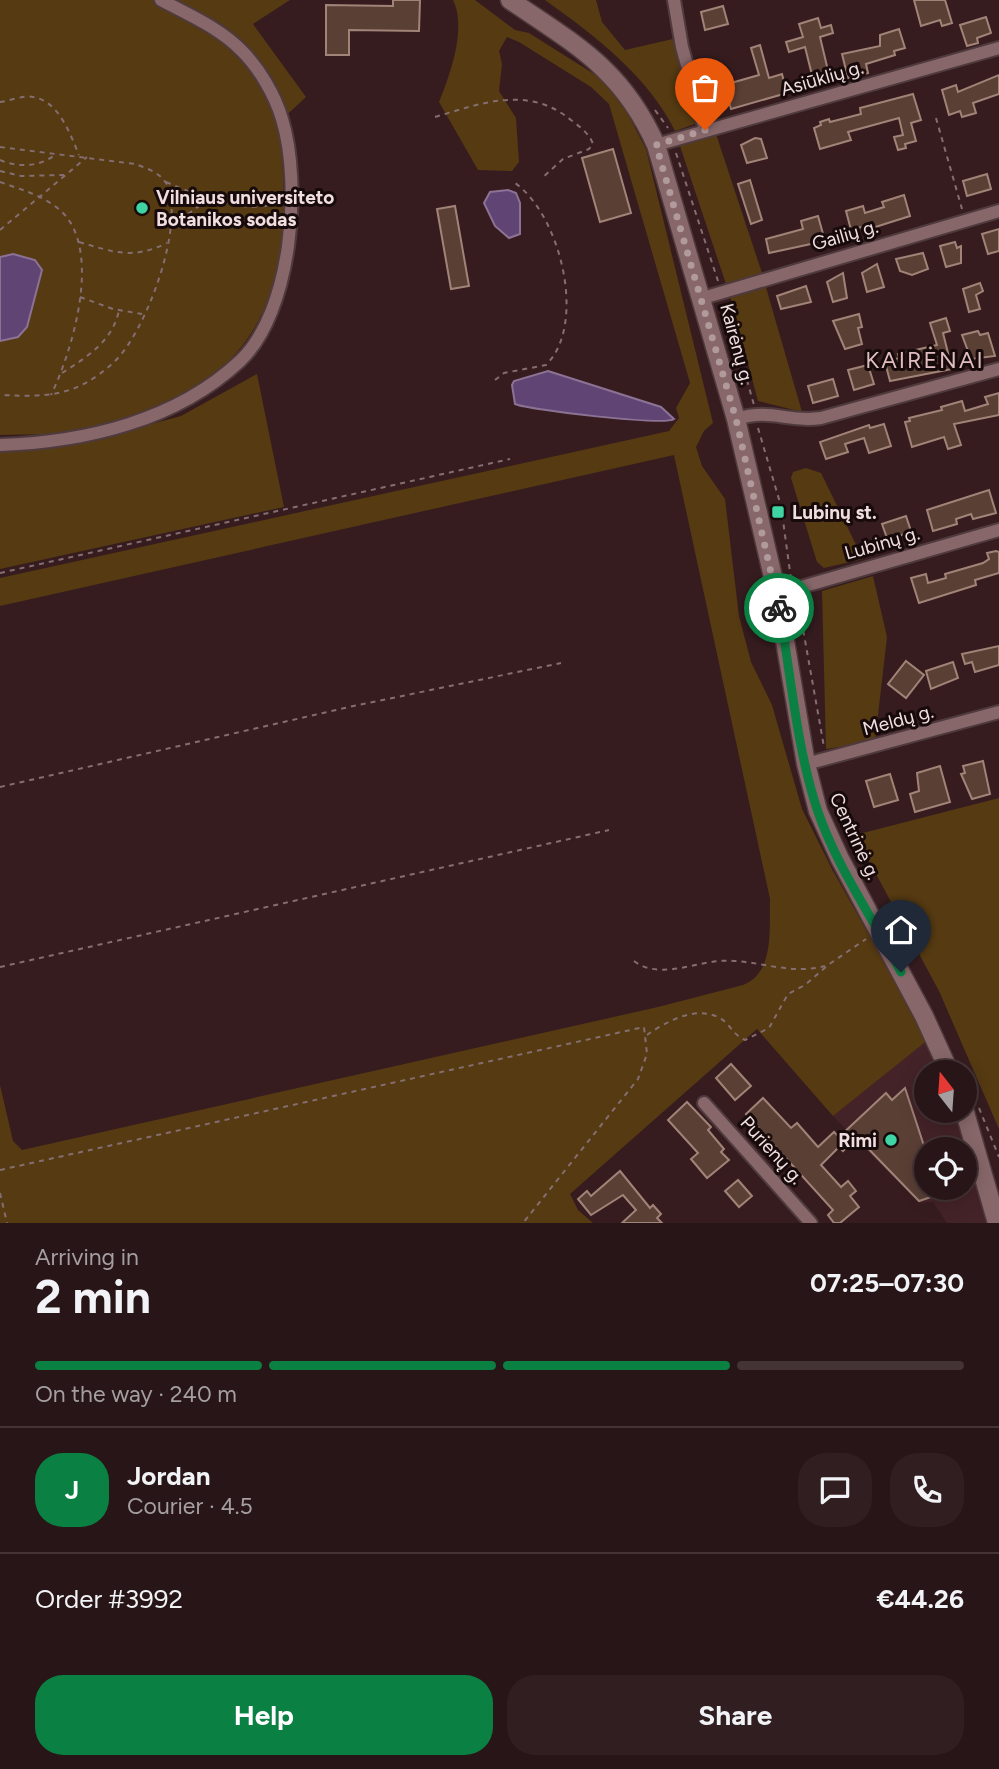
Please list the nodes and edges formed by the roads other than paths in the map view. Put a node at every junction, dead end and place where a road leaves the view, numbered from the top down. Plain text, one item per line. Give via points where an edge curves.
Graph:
1 (162, 0) edge
2 (510, 0) edge
3 (674, 0) edge
4 (999, 48) edge
5 (705, 130) junction
6 (664, 142) junction
7 (999, 211) edge
8 (703, 298) junction
9 (999, 369) edge
10 (736, 419) junction
11 (0, 445) edge
12 (999, 530) edge
13 (777, 594) junction
14 (999, 712) edge
15 (806, 764) junction
16 (950, 1060) edge
17 (704, 1103) dead end
18 (968, 1124) edge
19 (811, 1223) edge
20 (997, 1223) edge

1 - 11 street via 226,36 243,52 282,120 290,202 281,290 256,343 221,378 177,405 90,435
2 - 6 main road, Kairėnų g. via 613,75
3 - 5 street
4 - 5 street, Asiūklių g.
5 - 6 street, Asiūklių g.
6 - 8 main road, Kairėnų g.
7 - 8 street, Gailių g.
8 - 10 main road, Kairėnų g.
9 - 10 street via 821,418 756,413
10 - 13 main road, Kairėnų g.
12 - 13 street, Lubinų g.
13 - 15 main road, Kairėnų g.
14 - 15 street, Meldų g.
15 - 16 main road, Centrinė g. via 827,834
17 - 19 street, Purienų g.
18 - 20 main road

